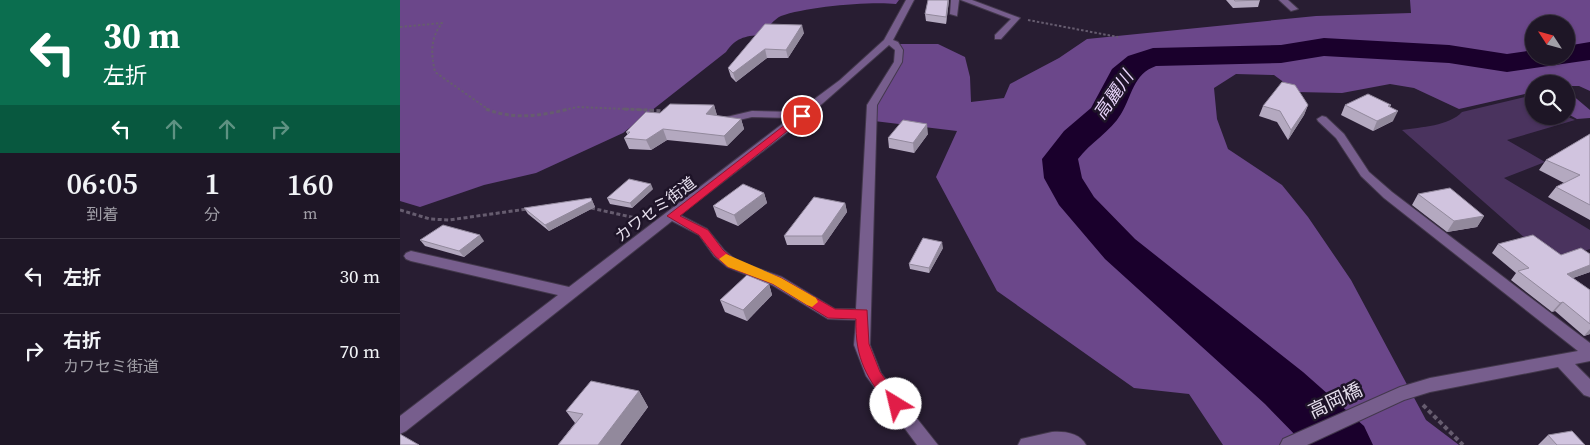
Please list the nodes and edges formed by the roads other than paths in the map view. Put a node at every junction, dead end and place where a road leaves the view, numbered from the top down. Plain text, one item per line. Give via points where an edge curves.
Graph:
1 (910, 0) edge
2 (955, 0) edge
3 (964, 0) edge
4 (1283, 0) edge
5 (1294, 9) dead end
6 (954, 14) dead end
7 (998, 37) dead end
8 (888, 42) junction
9 (802, 116) junction
10 (1322, 119) dead end
11 (722, 121) edge
12 (667, 220) junction
13 (411, 256) dead end
14 (571, 293) junction
15 (862, 314) junction
16 (1590, 354) edge
17 (1562, 362) junction
18 (1590, 390) edge
19 (400, 426) edge
20 (929, 445) edge
21 (1027, 445) edge
22 (1077, 445) edge
23 (1289, 445) edge

1 - 8 street, カワセミ街道
2 - 6 street
3 - 7 street via 1016,18
4 - 5 street
8 - 9 street, カワセミ街道
8 - 15 street via 899,50 898,62 872,105
9 - 11 street via 754,112
9 - 12 street, カワセミ街道
10 - 16 street via 1340,136 1365,174 1388,195
12 - 14 street, カワセミ街道
12 - 15 street via 704,232 719,253 732,264 777,281 833,314
13 - 14 street
14 - 19 street, カワセミ街道
15 - 20 street via 862,344 874,376 917,434
16 - 17 street, 高岡橋
17 - 18 street
17 - 23 street, 高岡橋 via 1404,392
21 - 22 street via 1052,439

